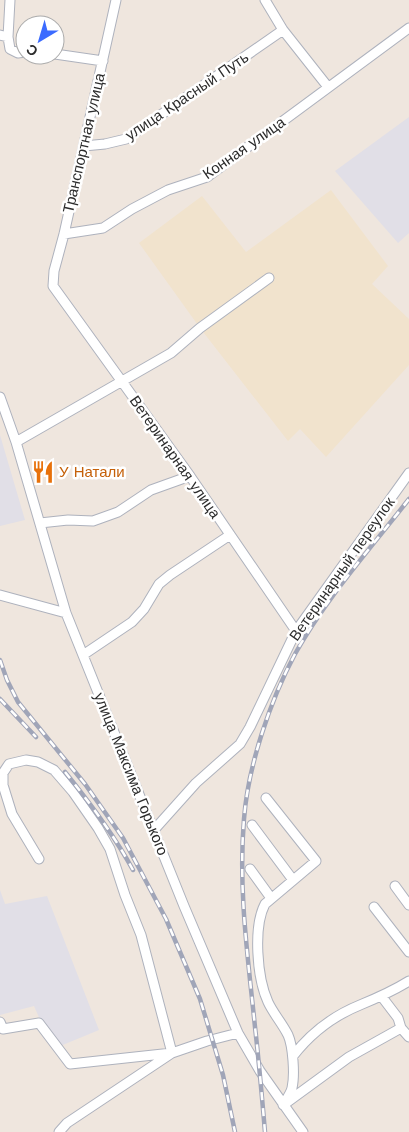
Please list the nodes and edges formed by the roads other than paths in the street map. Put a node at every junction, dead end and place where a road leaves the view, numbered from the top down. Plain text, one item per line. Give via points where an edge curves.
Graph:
1 (10, 0) edge
2 (116, 0) edge
3 (270, 2) edge
4 (409, 28) edge
5 (283, 30) junction
6 (4, 36) edge
7 (15, 52) edge
8 (65, 55) edge
9 (103, 61) junction
10 (328, 87) junction
11 (84, 146) junction
12 (64, 234) junction
13 (269, 278) dead end
14 (53, 286) joint
15 (121, 382) junction
16 (0, 397) edge
17 (16, 442) junction
18 (409, 473) edge
19 (190, 476) junction
20 (40, 523) junction
21 (230, 535) junction
22 (0, 595) edge
23 (66, 613) junction
24 (296, 631) junction
25 (83, 655) junction
26 (266, 798) dead end
27 (252, 825) dead end
28 (153, 831) junction
29 (39, 859) dead end
30 (250, 869) dead end
31 (294, 880) junction
32 (395, 886) dead end
33 (271, 898) junction
34 (409, 905) edge
35 (374, 907) dead end
36 (409, 952) edge
37 (409, 982) edge
38 (382, 997) junction
39 (0, 1022) edge
40 (401, 1028) junction
41 (238, 1033) junction
42 (409, 1037) edge
43 (172, 1053) junction
44 (293, 1056) junction
45 (283, 1105) junction
46 (59, 1132) edge
47 (303, 1132) edge

1 - 6 street
2 - 9 street, Транспортная улица
3 - 5 street
4 - 10 street, Конная улица
5 - 10 street
5 - 11 street, улица Красный Путь via 126,139
6 - 7 street via 10,50
8 - 9 street
9 - 11 street, Транспортная улица
10 - 12 street, Конная улица via 207,177 168,190 132,208 103,228
11 - 12 street, Транспортная улица
12 - 14 street, Транспортная улица
13 - 15 street via 171,353
14 - 15 street, Ветеринарная улица
15 - 17 street
15 - 19 street, Ветеринарная улица
16 - 17 street, улица Максима Горького
17 - 20 street, улица Максима Горького
18 - 24 street, Ветеринарный переулок
19 - 20 street via 151,490 118,512 93,521
19 - 21 street, Ветеринарная улица
20 - 23 street, улица Максима Горького
21 - 24 street, Ветеринарная улица
21 - 25 street via 170,575 132,622
22 - 23 street
23 - 25 street, улица Максима Горького
24 - 28 street, Ветеринарный переулок via 240,744 196,783
25 - 28 street, улица Максима Горького
26 - 31 street via 316,861
27 - 31 street
28 - 41 street, улица Максима Горького
29 - 43 street via 12,814 2,785 3,772 10,764 26,760 54,770 93,820 110,849 141,935
30 - 33 street
31 - 33 street
32 - 34 street
33 - 44 street via 260,914 257,934 260,972 267,1001 287,1034
35 - 36 street
37 - 38 street
38 - 40 street via 398,1018
38 - 44 street via 358,1005 316,1031
39 - 43 street via 3,1029 39,1023 70,1064
40 - 42 street
40 - 45 street via 349,1057
41 - 43 street
41 - 45 street, улица Максима Горького
43 - 46 street via 66,1123
44 - 45 street via 292,1088
45 - 47 street, улица Максима Горького

